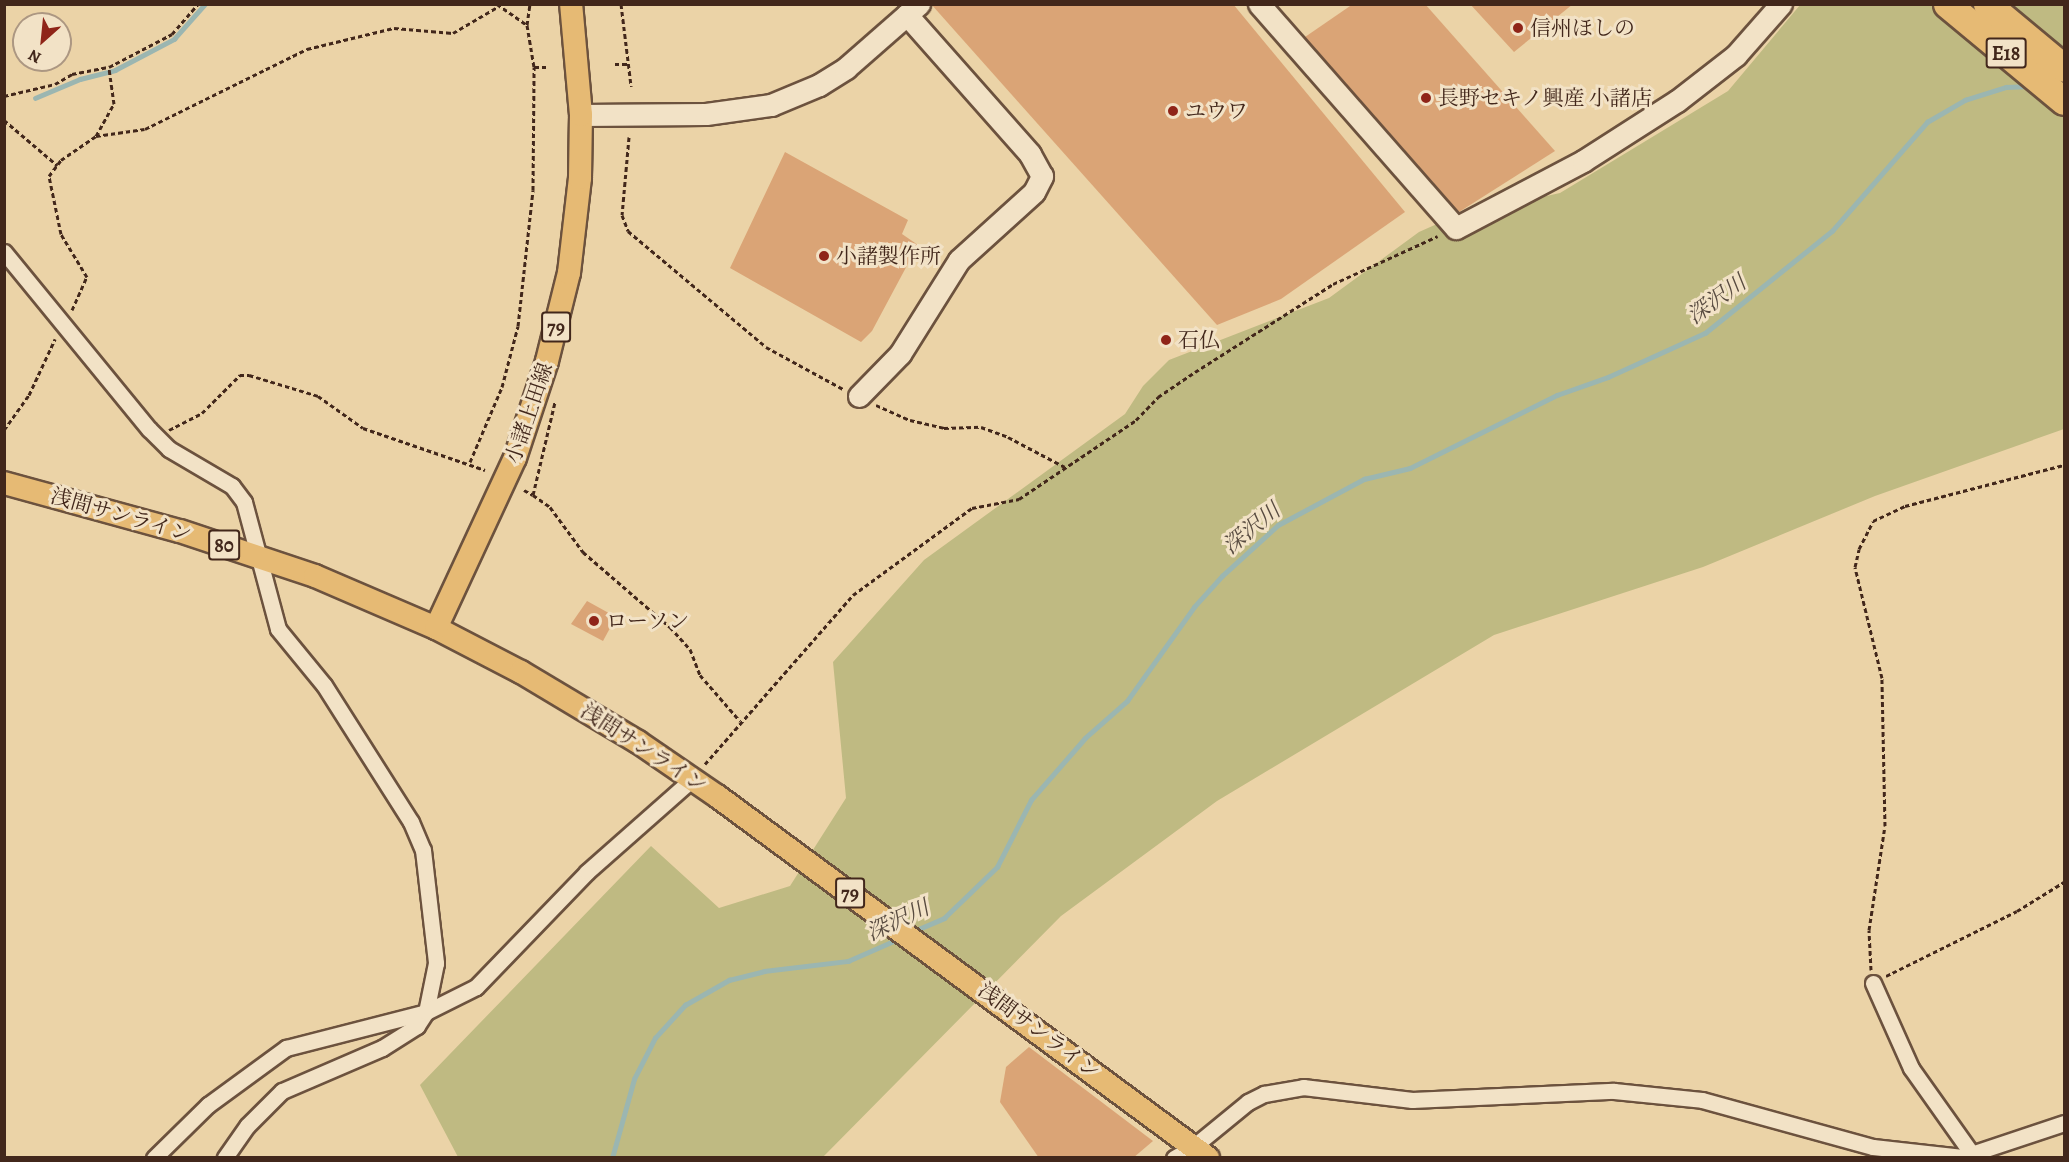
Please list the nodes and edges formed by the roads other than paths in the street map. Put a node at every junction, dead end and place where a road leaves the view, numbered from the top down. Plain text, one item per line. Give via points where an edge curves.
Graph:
1 (571, 4) edge
2 (1259, 4) edge
3 (1781, 4) edge
4 (1987, 4) edge
5 (1947, 5) edge
6 (913, 10) edge
7 (2064, 68) edge
8 (2064, 101) edge
9 (581, 115) junction
10 (4, 252) edge
11 (859, 396) road end
12 (4, 483) edge
13 (260, 556) junction
14 (436, 628) junction
15 (692, 779) junction
16 (1873, 983) road end
17 (426, 1012) junction
18 (2064, 1123) edge
19 (1192, 1154) edge
20 (1972, 1154) junction
21 (154, 1158) edge
22 (225, 1158) edge

1 - 9 main road, 小諸上田線 / 79
2 - 3 street via 1456,228 1583,160 1677,101 1736,56
4 - 7 highway, E18
5 - 8 highway, E18
6 - 9 street via 837,74 771,105 706,114
6 - 11 street via 1030,154 1042,176 1034,192 959,260 900,354
9 - 14 main road, 小諸上田線 / 79 via 576,223 558,321 514,458
10 - 13 street via 158,438 183,459 232,486 244,502
12 - 13 main road, 浅間サンライン / 80
13 - 14 main road, 浅間サンライン / 80
13 - 17 street via 278,629 324,685 411,822 423,850 436,963
14 - 15 main road, 浅間サンライン / 79 via 586,709
15 - 17 street via 587,872 476,987
15 - 19 main road, 浅間サンライン / 79 via 983,989
16 - 20 street via 1911,1068
17 - 21 street via 286,1048 208,1105
17 - 22 street via 417,1026 382,1048 282,1091 247,1126
18 - 20 street
19 - 20 street via 1248,1102 1285,1088 1303,1087 1412,1100 1636,1093 1702,1100 1873,1148 1962,1157

